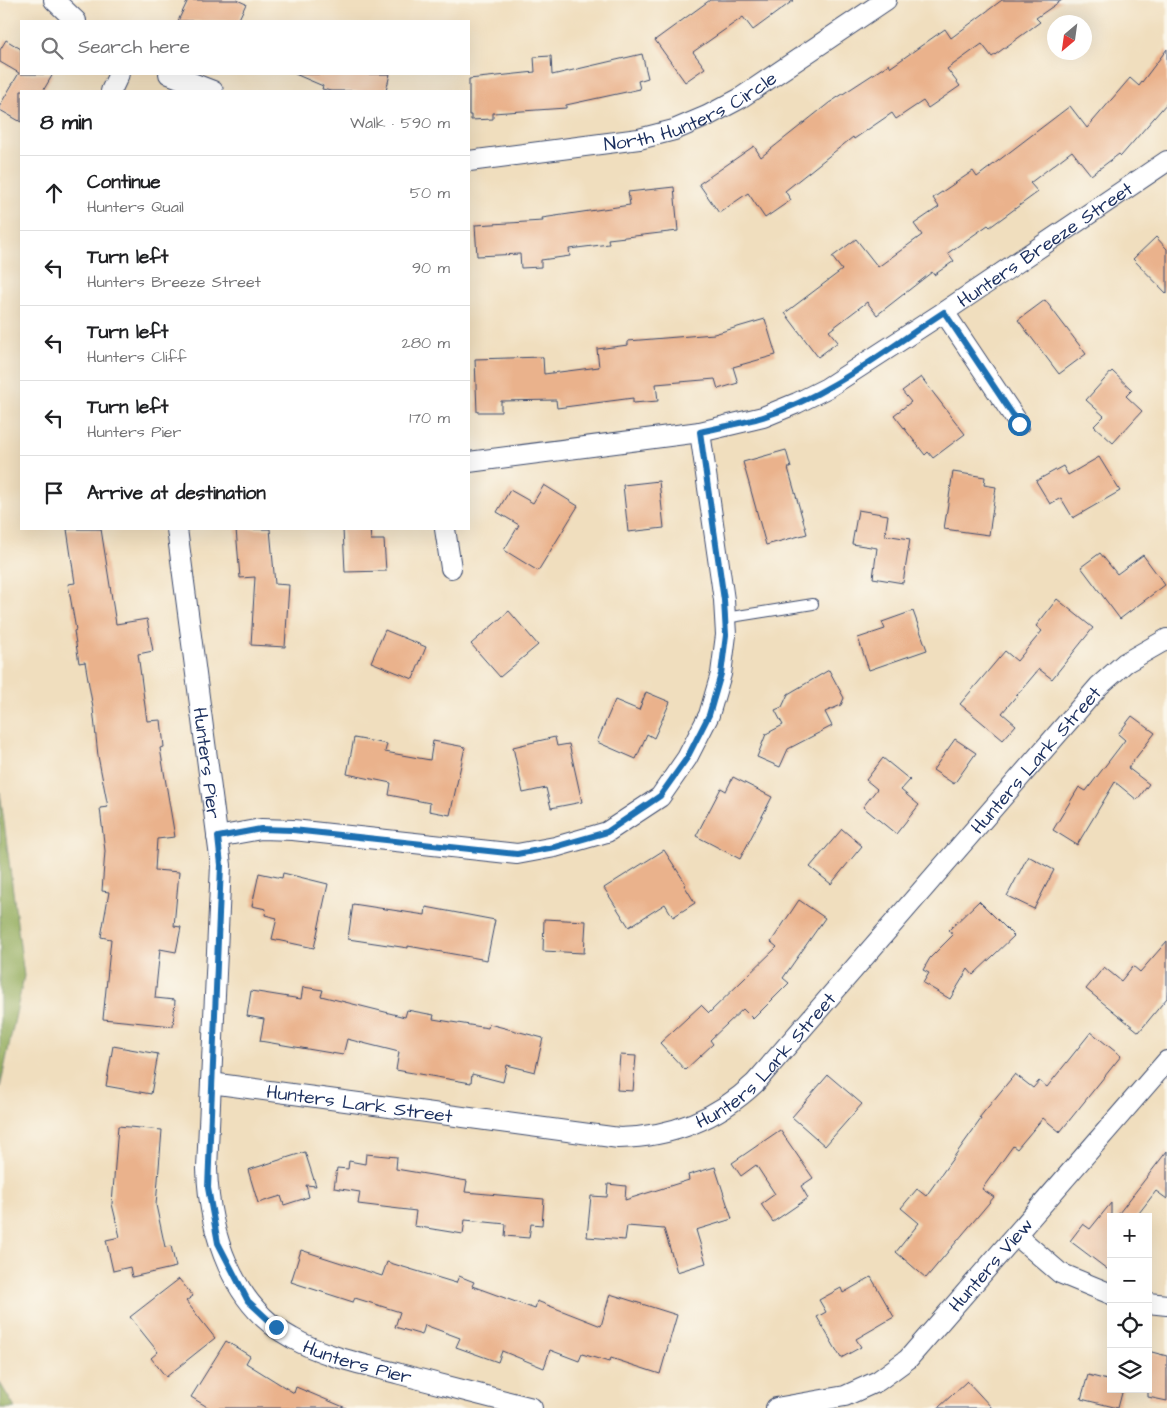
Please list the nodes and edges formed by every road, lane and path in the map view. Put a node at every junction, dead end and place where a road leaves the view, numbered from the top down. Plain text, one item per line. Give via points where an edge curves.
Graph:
1 (54, 0) edge
2 (886, 0) edge
3 (75, 20) edge
4 (119, 75) edge
5 (172, 75) edge
6 (112, 90) edge
7 (210, 90) edge
8 (470, 161) edge
9 (1167, 162) edge
10 (944, 312) junction
11 (1019, 424) dead end
12 (700, 432) junction
13 (470, 462) edge
14 (177, 530) edge
15 (445, 530) edge
16 (451, 568) dead end
17 (813, 604) dead end
18 (725, 618) junction
19 (1167, 639) edge
20 (218, 837) junction
21 (1167, 1061) edge
22 (211, 1083) junction
23 (1016, 1235) junction
24 (1107, 1292) edge
25 (1152, 1303) edge
26 (1167, 1305) edge
27 (532, 1408) edge
28 (776, 1408) edge

1 - 3 street
2 - 8 street, North Hunters Circle via 740,99 674,130 639,139
4 - 6 street
5 - 7 street
9 - 10 street, Hunters Breeze Street
10 - 11 street
10 - 12 street, Hunters Breeze Street via 826,388 797,403 763,417
12 - 13 street, Hunters Breeze Street
12 - 18 street
14 - 20 street, Hunters Pier
15 - 16 street
17 - 18 lane
18 - 20 street via 721,674 709,715 687,758 660,796 607,832 517,854 293,830 261,829
19 - 22 street, Hunters Lark Street via 1125,663 1100,686 755,1083 710,1117 675,1131 619,1138
20 - 22 street, Hunters Pier via 221,865
21 - 23 street, Hunters View
22 - 27 street, Hunters Pier via 208,1188 218,1243 248,1301 291,1338 335,1357
23 - 24 street via 1060,1273
23 - 28 street, Hunters View via 921,1346 878,1381 845,1396
25 - 26 street

